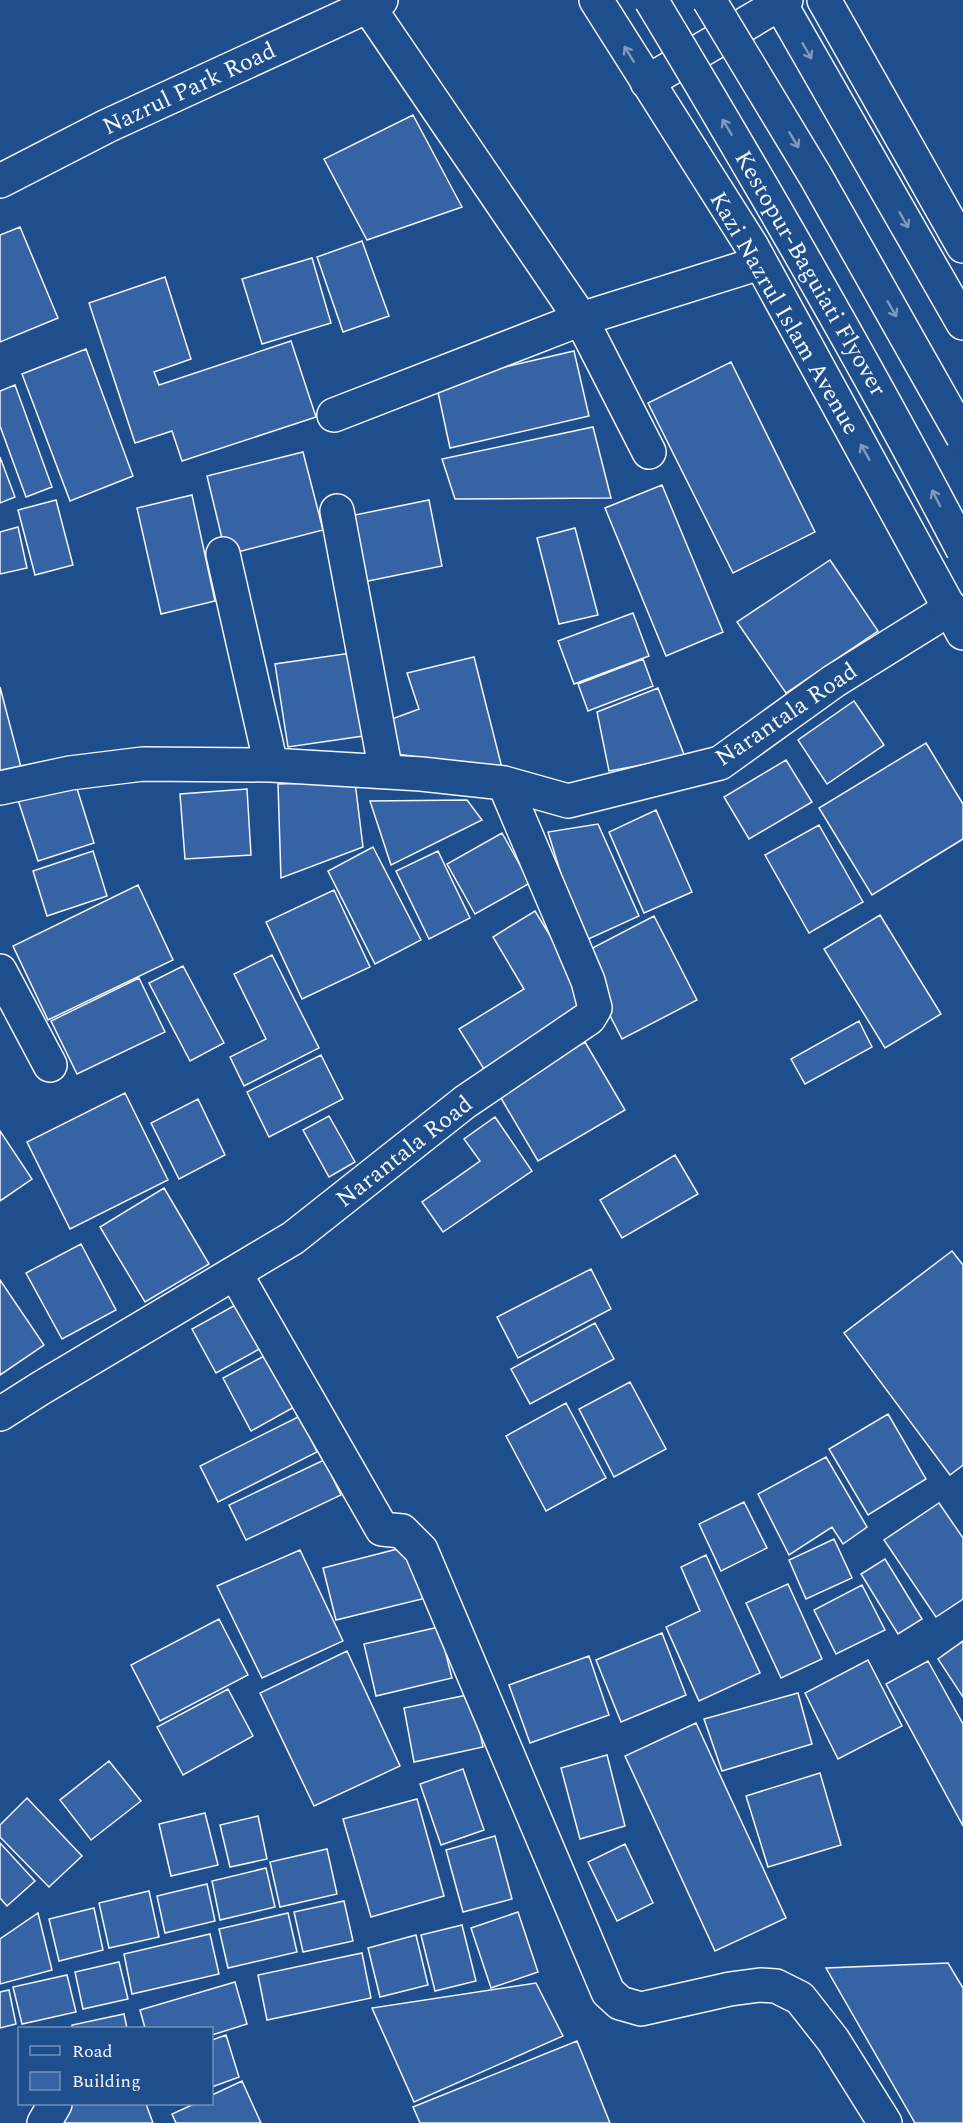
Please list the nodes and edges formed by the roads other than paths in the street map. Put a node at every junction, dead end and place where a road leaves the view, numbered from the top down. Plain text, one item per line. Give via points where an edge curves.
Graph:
1 (596, 0) edge
2 (651, 0) edge
3 (709, 0) edge
4 (824, 0) edge
5 (782, 1) edge
6 (374, 3) edge
7 (647, 82) junction
8 (0, 181) edge
9 (963, 246) edge
10 (760, 263) junction
11 (580, 319) junction
12 (963, 323) edge
13 (334, 416) dead end
14 (963, 437) edge
15 (649, 452) dead end
16 (337, 511) dead end
17 (963, 550) edge
18 (223, 554) dead end
19 (957, 621) edge
20 (271, 765) junction
21 (386, 772) junction
22 (504, 783) junction
23 (0, 788) edge
24 (0, 970) edge
25 (50, 1065) dead end
26 (235, 1273) junction
27 (0, 1414) edge
28 (55, 2105) edge
29 (44, 2123) edge
30 (885, 2123) edge

7 -> 1 street, Kazi Nazrul Islam Avenue
17 -> 2 street, Kestopur-Baguiati Flyover, bridge via 765,190
3 -> 14 street, bridge via 816,177
4 - 9 street
5 - 7 street
5 -> 12 street
6 - 8 street, Nazrul Park Road via 107,126
6 - 11 street
7 - 10 street, Kazi Nazrul Islam Avenue
10 - 11 street
19 -> 10 street, Kazi Nazrul Islam Avenue
11 - 13 street
11 - 15 street
16 - 21 street
18 - 20 street
19 - 22 street, Narantala Road via 834,681 720,763 568,801
20 - 21 street, Narantala Road
20 - 23 street, Narantala Road via 143,764 70,773
21 - 22 street, Narantala Road
22 - 26 street, Narantala Road via 588,981 595,1008 589,1018 465,1102 293,1238
24 - 25 street
26 - 27 street, Narantala Road
26 - 30 street via 382,1529 402,1531 421,1550 608,1992 620,2003 641,2009 730,1989 776,1986 800,1998 833,2040
28 - 29 street

